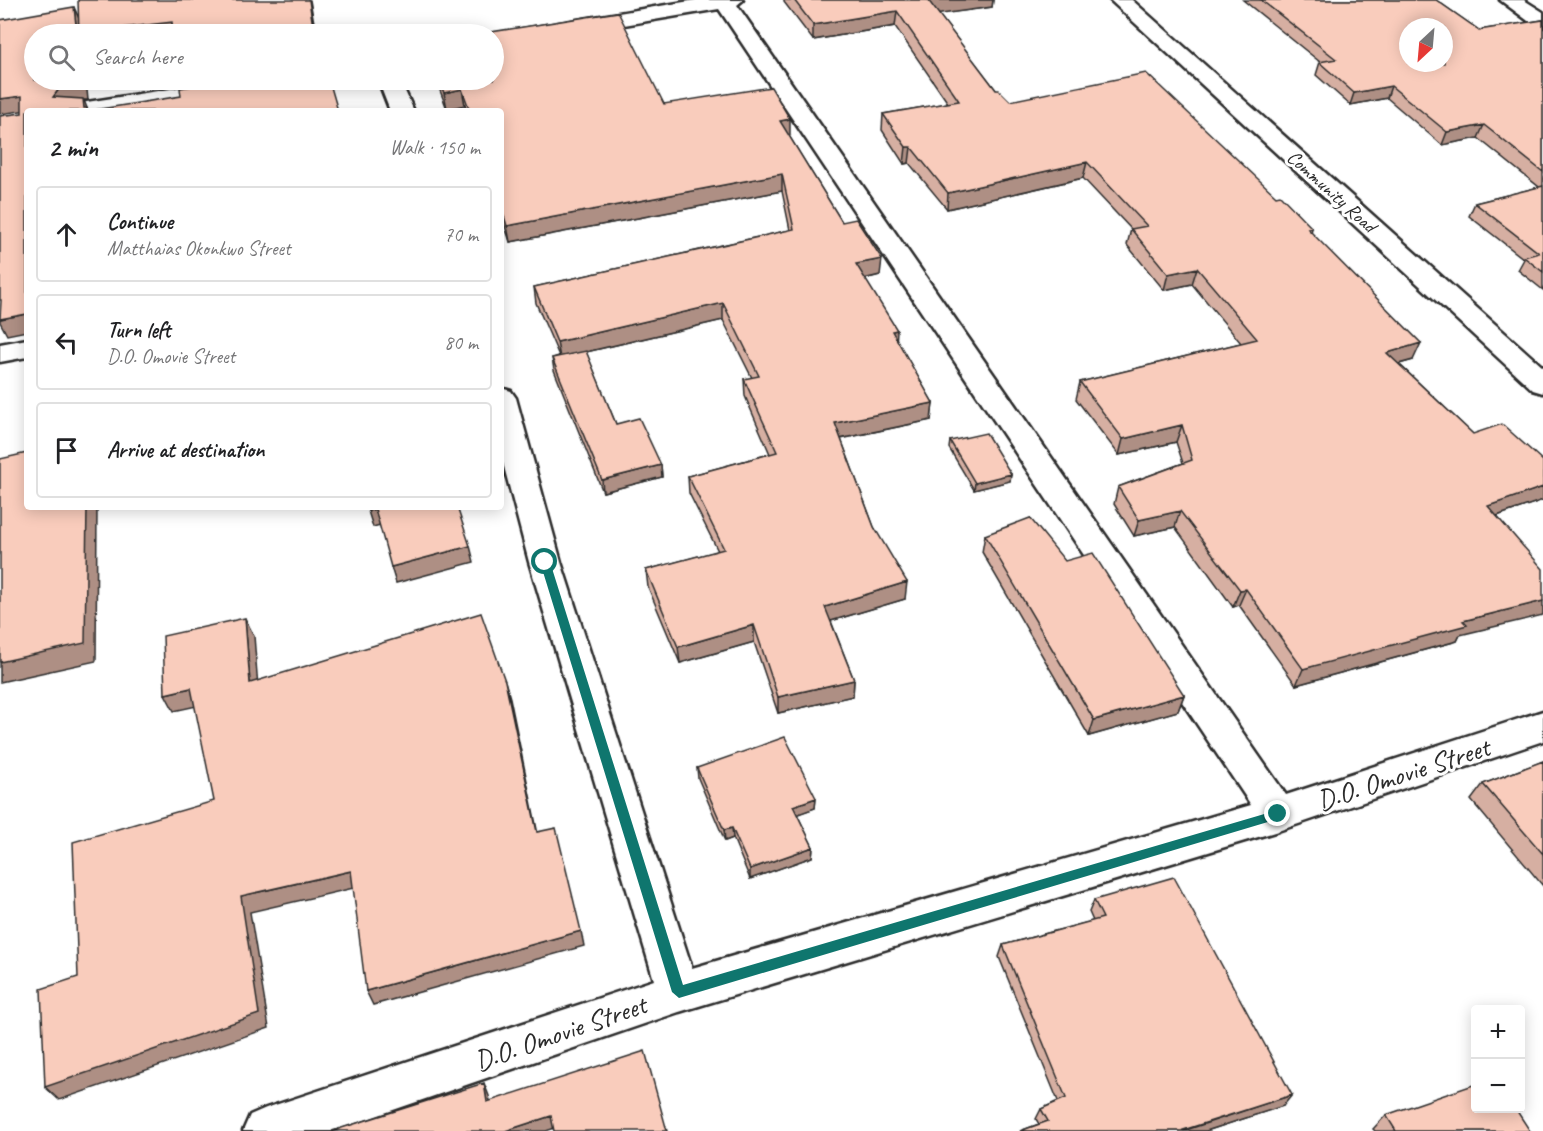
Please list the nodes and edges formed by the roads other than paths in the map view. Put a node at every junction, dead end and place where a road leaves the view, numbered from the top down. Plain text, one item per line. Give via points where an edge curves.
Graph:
1 (1120, 0) edge
2 (1510, 0) edge
3 (728, 1) edge
4 (1543, 21) edge
5 (504, 39) edge
6 (205, 90) edge
7 (393, 90) edge
8 (93, 108) edge
9 (401, 108) edge
10 (24, 349) edge
11 (0, 353) edge
12 (1543, 383) edge
13 (504, 409) edge
14 (1543, 726) edge
15 (1278, 814) junction
16 (679, 992) junction
17 (266, 1131) edge

1 - 12 street, Community Road
2 - 4 street
3 - 5 street
3 - 15 street
6 - 8 street
7 - 9 street
10 - 11 street
13 - 16 street via 545,562
14 - 15 street, D.O. Omovie Street
15 - 16 street, D.O. Omovie Street
16 - 17 street, D.O. Omovie Street

